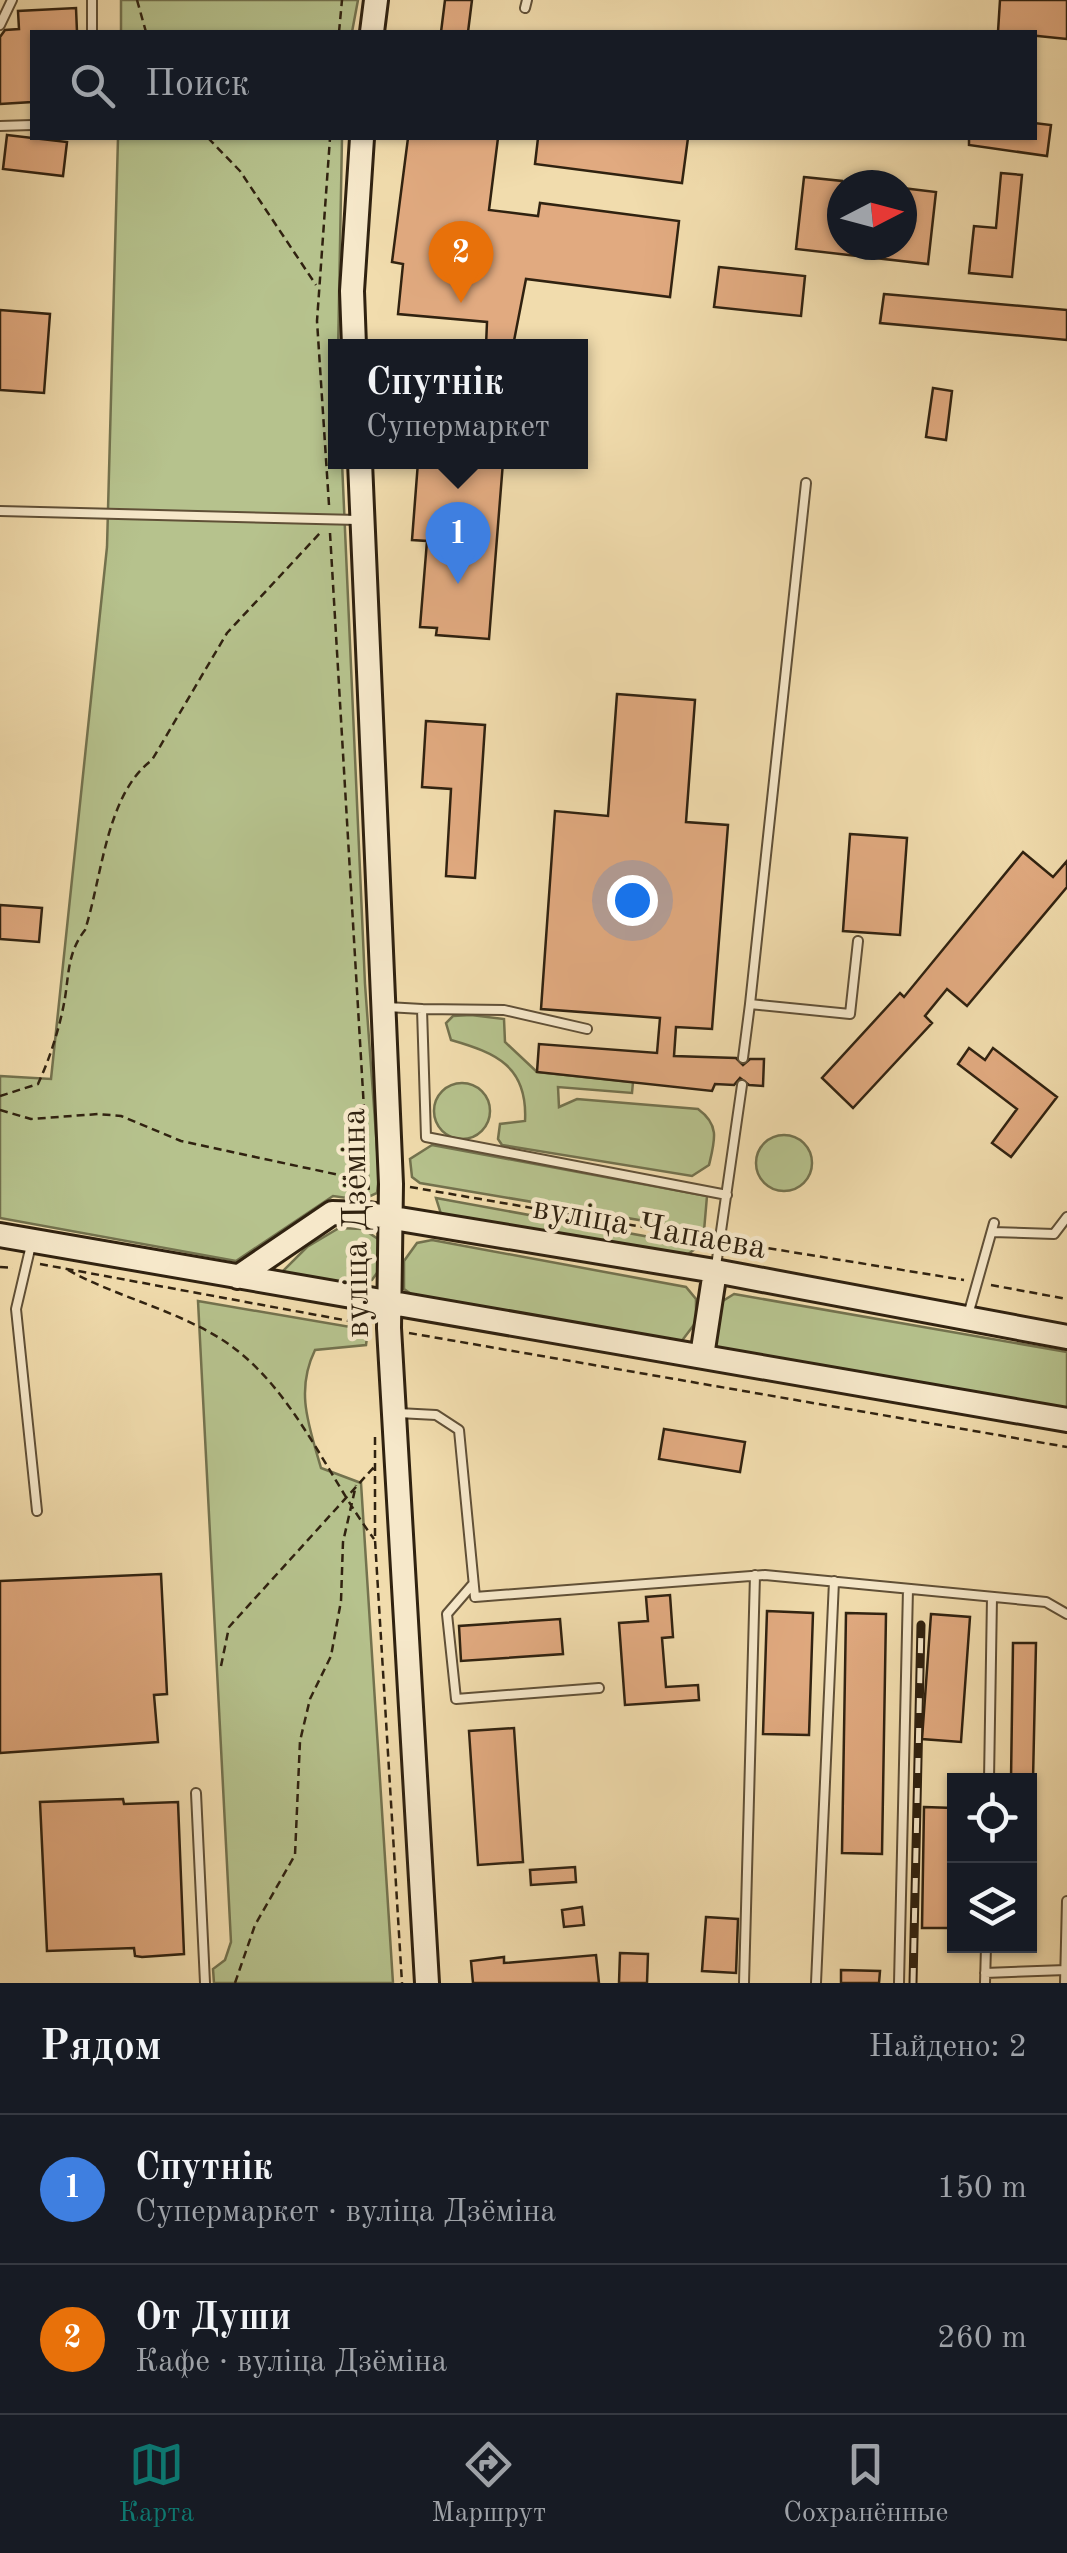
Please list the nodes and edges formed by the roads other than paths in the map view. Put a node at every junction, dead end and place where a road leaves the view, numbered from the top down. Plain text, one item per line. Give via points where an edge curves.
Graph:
1 (12, 0) edge
2 (92, 0) edge
3 (376, 0) edge
4 (3, 16) edge
5 (0, 25) edge
6 (92, 30) edge
7 (372, 30) edge
8 (30, 125) edge
9 (0, 126) edge
10 (362, 140) edge
11 (354, 339) edge
12 (360, 469) edge
13 (806, 483) dead end
14 (0, 512) edge
15 (362, 519) junction
16 (858, 940) dead end
17 (750, 1004) junction
18 (384, 1007) junction
19 (422, 1009) junction
20 (587, 1029) dead end
21 (743, 1058) dead end
22 (742, 1085) dead end
23 (727, 1195) junction
24 (381, 1216) junction
25 (1067, 1217) edge
26 (0, 1235) edge
27 (30, 1252) junction
28 (715, 1271) junction
29 (238, 1277) junction
30 (384, 1311) junction
31 (966, 1320) junction
32 (1067, 1336) edge
33 (702, 1356) junction
34 (393, 1413) junction
35 (1067, 1420) edge
36 (38, 1511) dead end
37 (756, 1575) junction
38 (834, 1581) junction
39 (473, 1584) junction
40 (908, 1589) junction
41 (992, 1597) junction
42 (1067, 1614) edge
43 (599, 1688) dead end
44 (989, 1773) edge
45 (196, 1794) dead end
46 (1067, 1901) edge
47 (986, 1953) edge
48 (1066, 1970) edge
49 (985, 1978) edge
50 (205, 1983) edge
51 (426, 1983) edge
52 (744, 1983) edge
53 (816, 1983) edge
54 (899, 1983) edge
55 (1066, 1983) edge

1 - 4 lane
2 - 6 lane
3 - 7 main road
4 - 5 lane
8 - 9 lane
10 - 11 main road
12 - 15 main road, вуліца Дзёміна
13 - 17 lane
14 - 15 lane
15 - 18 main road, вуліца Дзёміна
16 - 17 lane via 850,1014
17 - 21 lane
18 - 19 lane
18 - 24 main road, вуліца Дзёміна
19 - 20 lane via 504,1010
19 - 23 lane via 426,1136
22 - 23 lane
23 - 28 lane
24 - 28 main road, вуліца Чапаева
24 - 29 main road, вуліца Чапаева via 332,1213
24 - 30 main road, вуліца Дзёміна
25 - 31 lane via 1054,1234 993,1227
26 - 27 main road
27 - 29 main road
27 - 36 lane via 16,1309
28 - 31 main road, вуліца Чапаева
28 - 33 main road
29 - 30 main road
30 - 33 main road
30 - 34 main road, вуліца Дзёміна
31 - 32 main road, вуліца Чапаева
33 - 35 main road
34 - 39 lane via 436,1415 459,1430
34 - 51 main road, вуліца Дзёміна
37 - 38 lane
37 - 39 lane via 475,1596
37 - 52 lane
38 - 40 lane
38 - 53 lane
39 - 43 lane via 447,1614 456,1699
40 - 41 lane
40 - 54 lane
41 - 42 lane via 1046,1602
41 - 44 lane
45 - 50 lane
46 - 48 lane
47 - 49 lane
48 - 49 lane
48 - 55 lane

